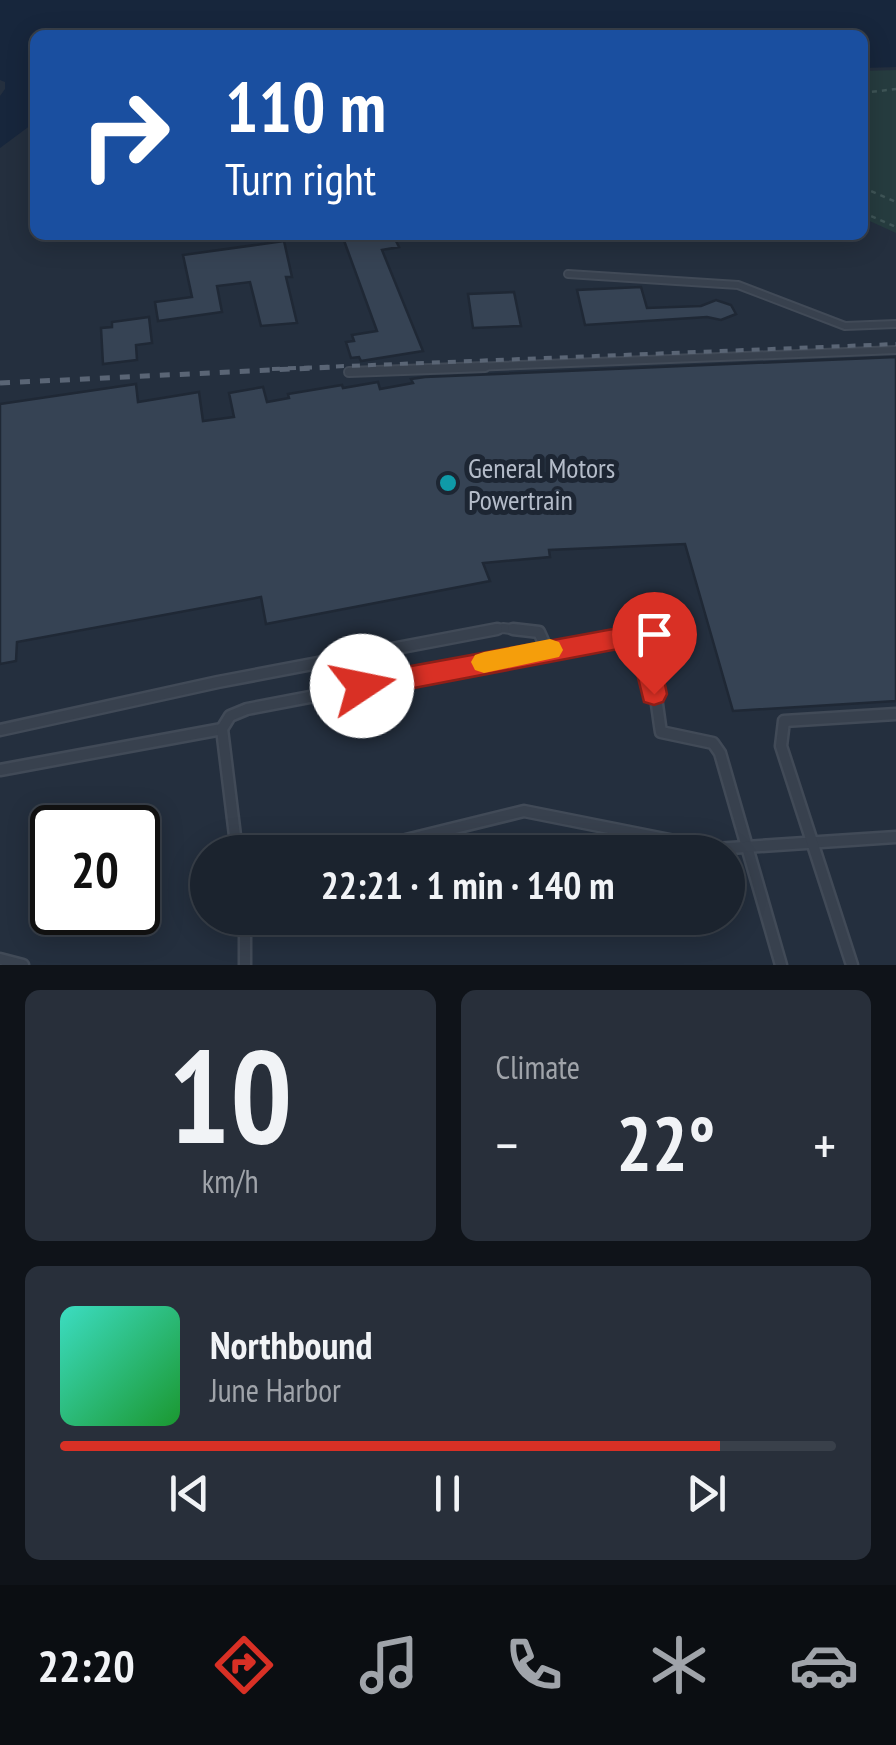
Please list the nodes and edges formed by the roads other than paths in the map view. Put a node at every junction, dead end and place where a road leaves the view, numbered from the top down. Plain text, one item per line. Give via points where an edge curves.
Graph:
1 (568, 274) dead end
2 (896, 324) edge
3 (896, 350) edge
4 (349, 372) dead end
5 (548, 650) junction
6 (896, 714) edge
7 (222, 729) junction
8 (0, 730) edge
9 (0, 770) edge
10 (235, 835) edge
11 (427, 835) edge
12 (645, 835) edge
13 (741, 835) edge
14 (896, 837) edge
15 (810, 842) junction
16 (745, 846) edge
17 (745, 849) edge
18 (245, 935) edge
19 (0, 959) edge
20 (23, 965) edge
21 (246, 965) edge
22 (780, 965) edge
23 (852, 965) edge

1 - 2 lane via 738,286 845,326
3 - 4 lane
5 - 7 lane via 247,709 230,716
5 - 8 lane via 539,632 503,628
5 - 13 lane via 624,638 637,643 646,656 661,732 713,742
6 - 15 lane via 784,720 781,746
7 - 9 lane
7 - 10 lane
11 - 12 lane via 524,811
14 - 15 lane
15 - 16 lane
15 - 23 lane
17 - 22 lane
18 - 21 lane
19 - 20 lane

